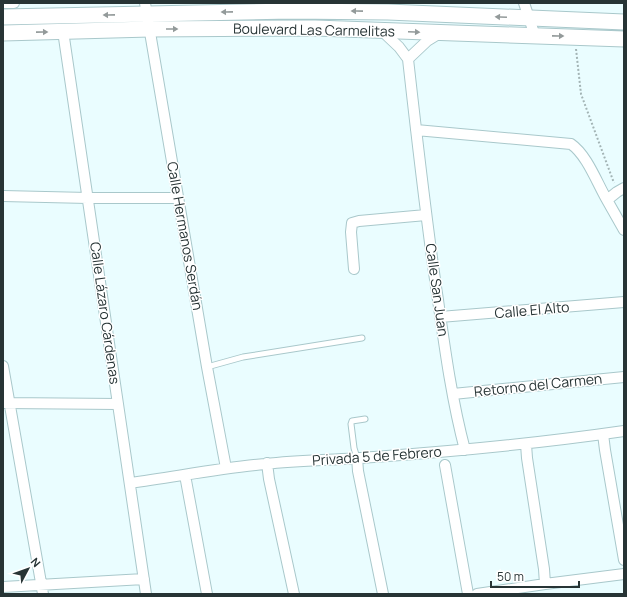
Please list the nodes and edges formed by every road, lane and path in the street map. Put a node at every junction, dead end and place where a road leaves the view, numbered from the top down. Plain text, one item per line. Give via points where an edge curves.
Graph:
1 (3, 3) edge
2 (14, 3) edge
3 (524, 3) edge
4 (290, 7) edge
5 (387, 7) edge
6 (145, 12) edge
7 (3, 17) edge
8 (529, 18) junction
9 (624, 22) edge
10 (381, 30) junction
11 (64, 31) junction
12 (3, 33) edge
13 (440, 33) junction
14 (535, 36) junction
15 (576, 37) junction
16 (624, 39) edge
17 (408, 58) junction
18 (416, 130) junction
19 (620, 190) edge
20 (3, 196) edge
21 (88, 198) junction
22 (178, 198) junction
23 (607, 200) junction
24 (426, 215) junction
25 (624, 230) edge
26 (354, 269) dead end
27 (624, 302) edge
28 (440, 317) junction
29 (362, 338) dead end
30 (3, 366) edge
31 (207, 367) junction
32 (624, 377) edge
33 (453, 394) junction
34 (6, 403) edge
35 (118, 404) junction
36 (365, 419) dead end
37 (624, 431) edge
38 (603, 434) junction
39 (526, 444) junction
40 (465, 450) junction
41 (357, 458) junction
42 (267, 463) junction
43 (446, 465) dead end
44 (226, 468) junction
45 (185, 475) junction
46 (130, 483) junction
47 (624, 560) edge
48 (624, 574) edge
49 (144, 579) junction
50 (545, 584) junction
51 (3, 587) edge
52 (42, 589) edge
53 (146, 594) edge
54 (207, 594) edge
55 (294, 594) edge
56 (383, 594) edge
57 (468, 594) edge
58 (477, 594) edge

1 - 2 street
3 - 8 street
5 -> 4 main road, Boulevard Las Carmelitas
4 -> 6 main road, Boulevard Las Carmelitas
8 -> 5 main road, Boulevard Las Carmelitas
6 -> 7 main road, Boulevard Las Carmelitas
6 -> 10 main road, Boulevard Las Carmelitas via 315,28
6 - 11 main road, Boulevard Las Carmelitas
6 - 22 street, Calle Hermanos Serdán
8 - 9 main road, Boulevard Las Carmelitas
8 - 14 street
10 -> 13 main road, Boulevard Las Carmelitas
10 - 17 street
12 -> 11 main road, Boulevard Las Carmelitas
11 - 21 street, Calle Lázaro Cárdenas
13 - 14 main road, Boulevard Las Carmelitas
13 - 17 street
14 -> 15 main road, Boulevard Las Carmelitas
15 - 16 main road, Boulevard Las Carmelitas
15 - 19 path via 581,94
17 - 18 street, Calle San Juan
18 - 23 street via 571,144 578,149
18 - 24 street, Calle San Juan
19 - 23 street
20 - 21 street
21 - 22 street
21 - 35 street, Calle Lázaro Cárdenas
22 - 31 street, Calle Hermanos Serdán
23 - 25 street
24 - 26 street via 359,220 352,224 350,232
24 - 28 street, Calle San Juan
27 - 28 street, Calle El Alto
28 - 33 street, Calle San Juan
29 - 31 lane via 243,357
30 - 34 street
31 - 44 street, Calle Hermanos Serdán
32 - 33 street, Retorno del Carmen
33 - 40 street, Calle San Juan
34 - 35 street
34 - 52 street
35 - 46 street, Calle Lázaro Cárdenas
36 - 41 lane via 352,421 351,424
37 - 38 street, Privada 5 de Febrero
38 - 39 street, Privada 5 de Febrero
38 - 47 street
39 - 40 street, Privada 5 de Febrero
39 - 50 street
40 - 41 street, Privada 5 de Febrero
41 - 42 street, Privada 5 de Febrero
41 - 56 street
42 - 44 street, Privada 5 de Febrero
42 - 55 street
43 - 57 street
44 - 45 street, Privada 5 de Febrero
45 - 46 street, Privada 5 de Febrero
45 - 54 street
46 - 49 street, Calle Lázaro Cárdenas
48 - 50 street
49 - 52 street
49 - 53 street, Calle Lázaro Cárdenas
50 - 58 street
51 - 52 street

